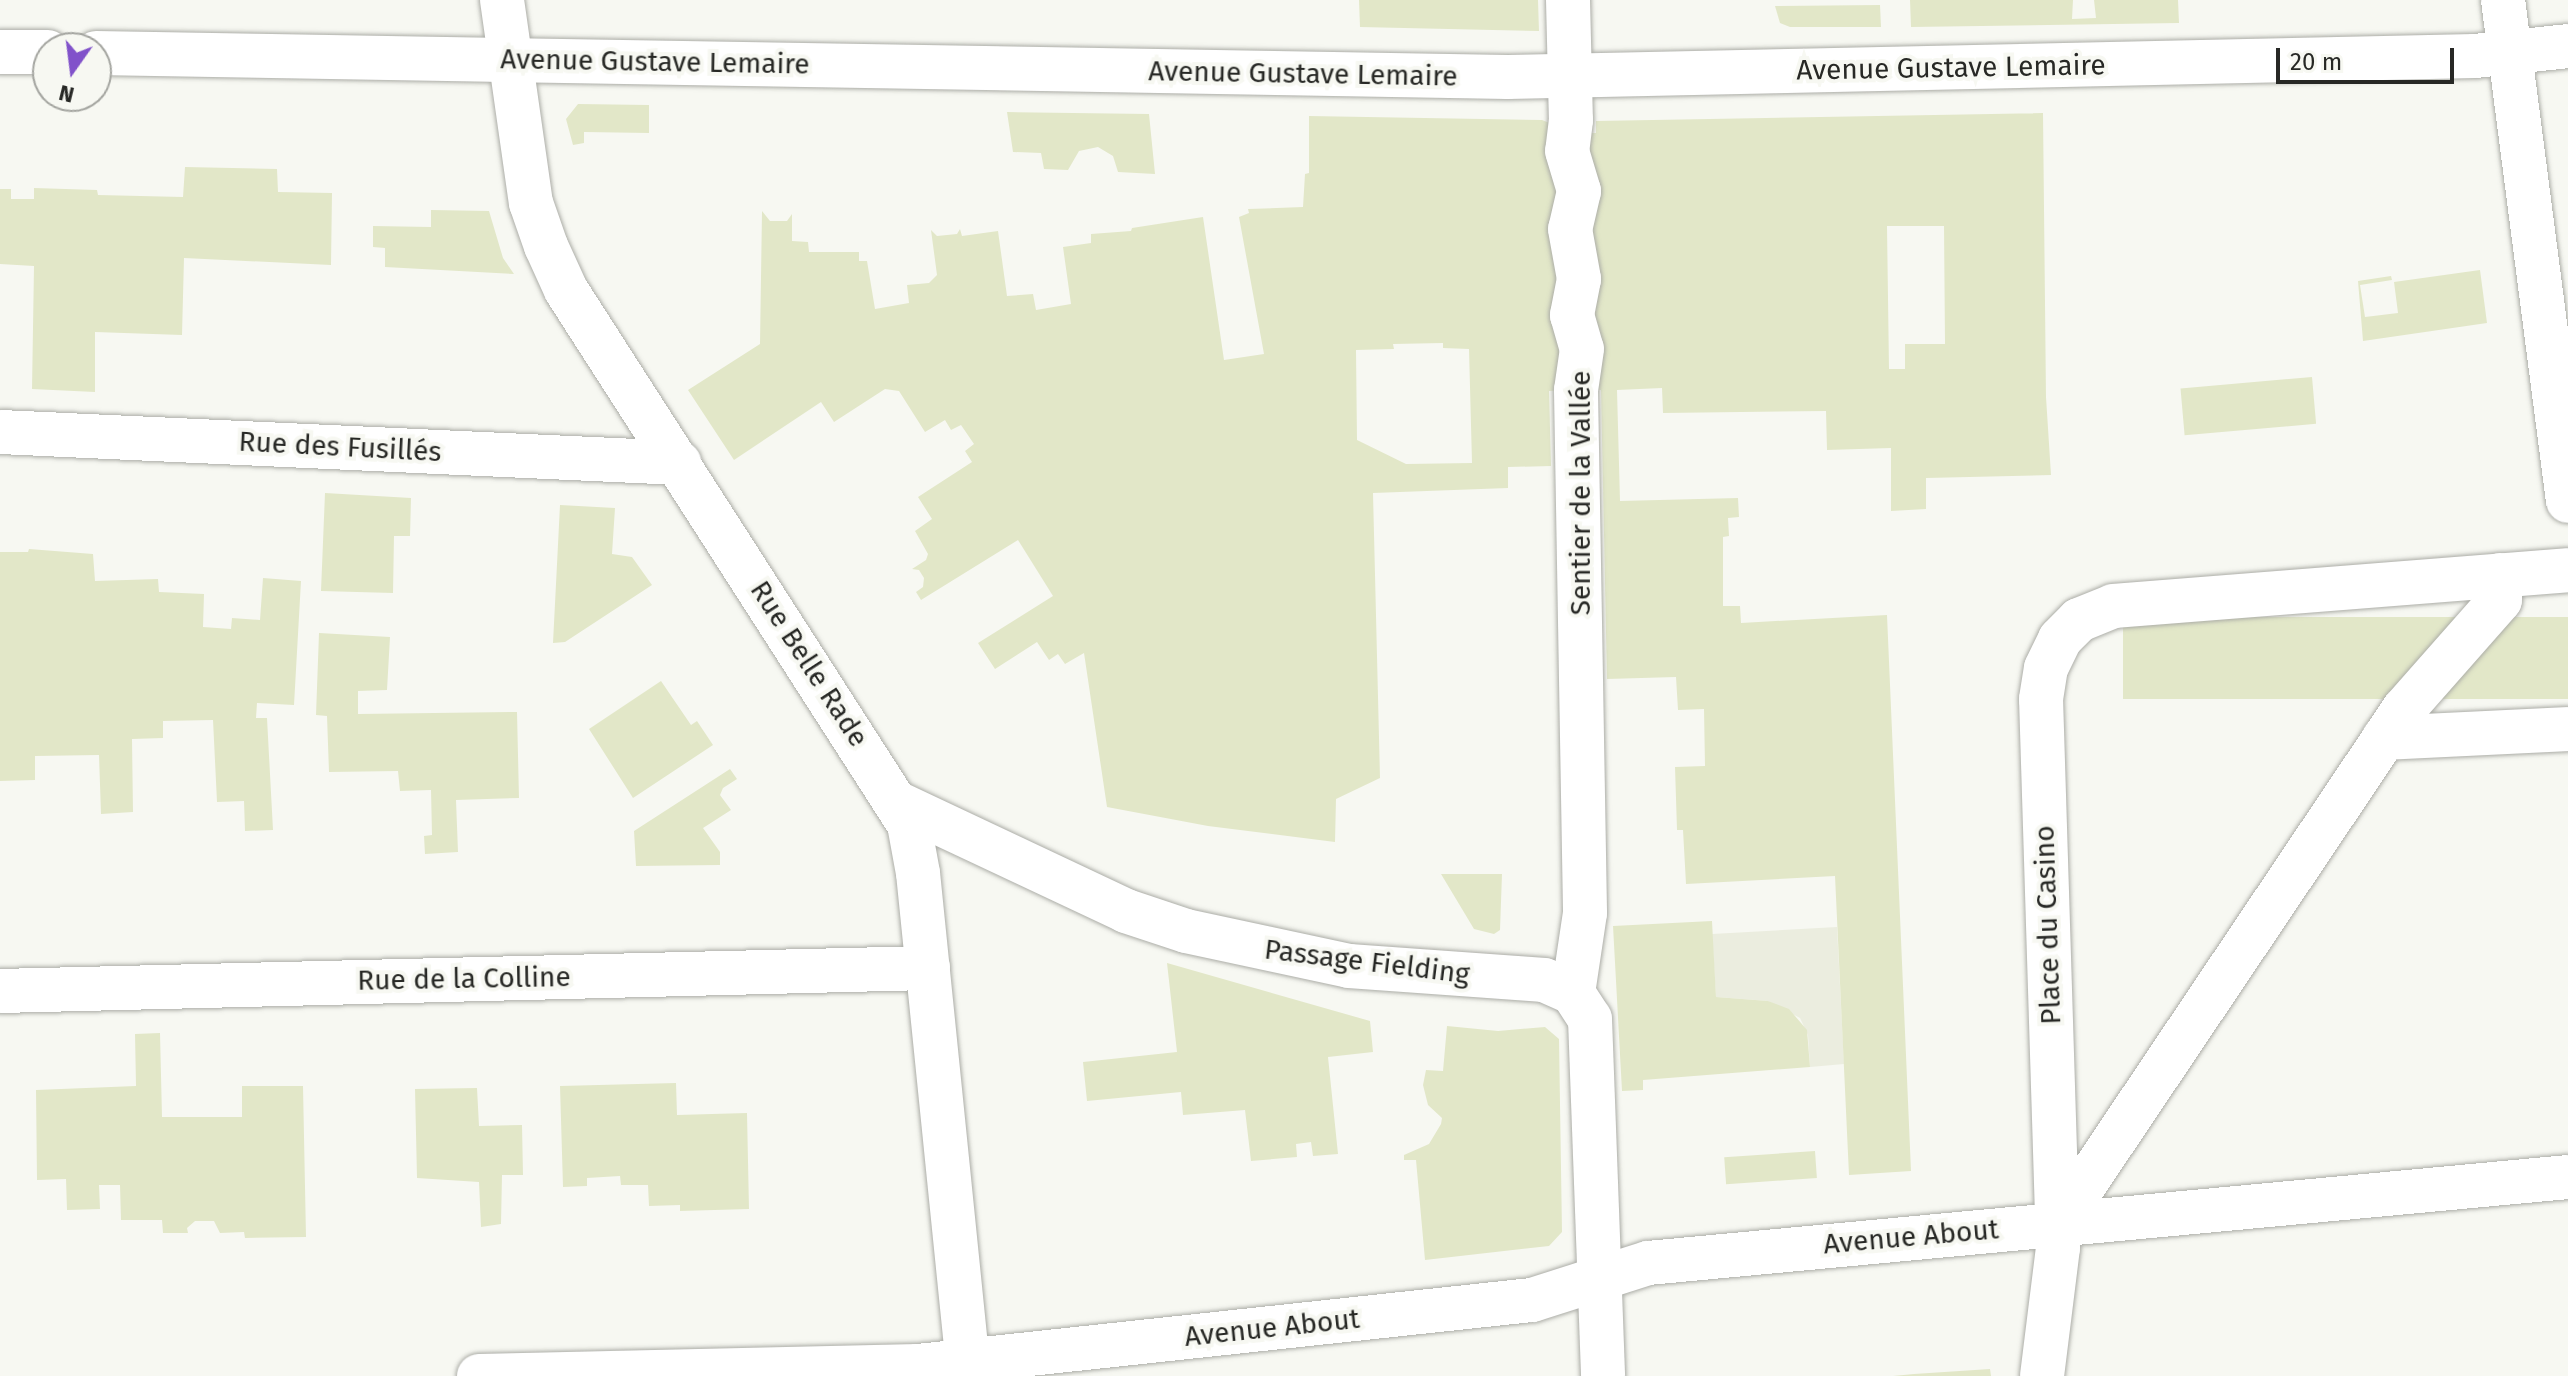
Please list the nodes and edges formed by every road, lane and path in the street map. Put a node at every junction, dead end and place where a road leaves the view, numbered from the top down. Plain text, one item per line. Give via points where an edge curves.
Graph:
1 (502, 0) edge
2 (1568, 0) edge
3 (2503, 0) edge
4 (2568, 46) edge
5 (0, 52) edge
6 (32, 52) edge
7 (112, 53) edge
8 (2510, 54) junction
9 (510, 60) junction
10 (1569, 76) junction
11 (0, 432) edge
12 (679, 463) junction
13 (2568, 501) edge
14 (2568, 570) edge
15 (2500, 575) junction
16 (2394, 724) junction
17 (2568, 729) edge
18 (899, 804) junction
19 (928, 968) junction
20 (0, 991) edge
21 (1573, 993) junction
22 (2568, 1177) edge
23 (2058, 1224) junction
24 (1601, 1277) junction
25 (968, 1368) edge
26 (479, 1376) edge
27 (1603, 1376) edge
28 (2042, 1376) edge

1 - 9 street, Rue Belle Rade
2 - 10 street, Sentier de la Vallée
3 - 8 street
4 - 8 street, Avenue Gustave Lemaire
5 - 6 street
7 - 9 street, Avenue Gustave Lemaire
8 - 10 street, Avenue Gustave Lemaire
8 - 13 street
9 - 10 street, Avenue Gustave Lemaire
9 - 12 street, Rue Belle Rade via 527,182 546,246 566,290
10 - 21 street, Sentier de la Vallée via 1567,151 1579,191 1570,229 1579,279 1572,315 1582,349 1576,390 1585,913
11 - 12 street, Rue des Fusillés
12 - 18 street, Rue Belle Rade
14 - 15 street, Place du Casino
15 - 16 street via 2500,600
15 - 23 street, Place du Casino via 2113,606 2079,620 2060,639 2046,668 2041,699
16 - 17 street
16 - 23 street
18 - 19 street, Rue Belle Rade via 916,856
18 - 21 street, Passage Fielding via 1126,911 1186,931 1349,966 1544,980
19 - 20 street, Rue de la Colline
19 - 25 street, Rue Belle Rade
21 - 24 street via 1590,1019
22 - 23 street
23 - 24 street, Avenue About via 1648,1263
23 - 28 street, Place du Casino
24 - 25 street, Avenue About via 1532,1300
24 - 27 street
25 - 26 street, Avenue About

